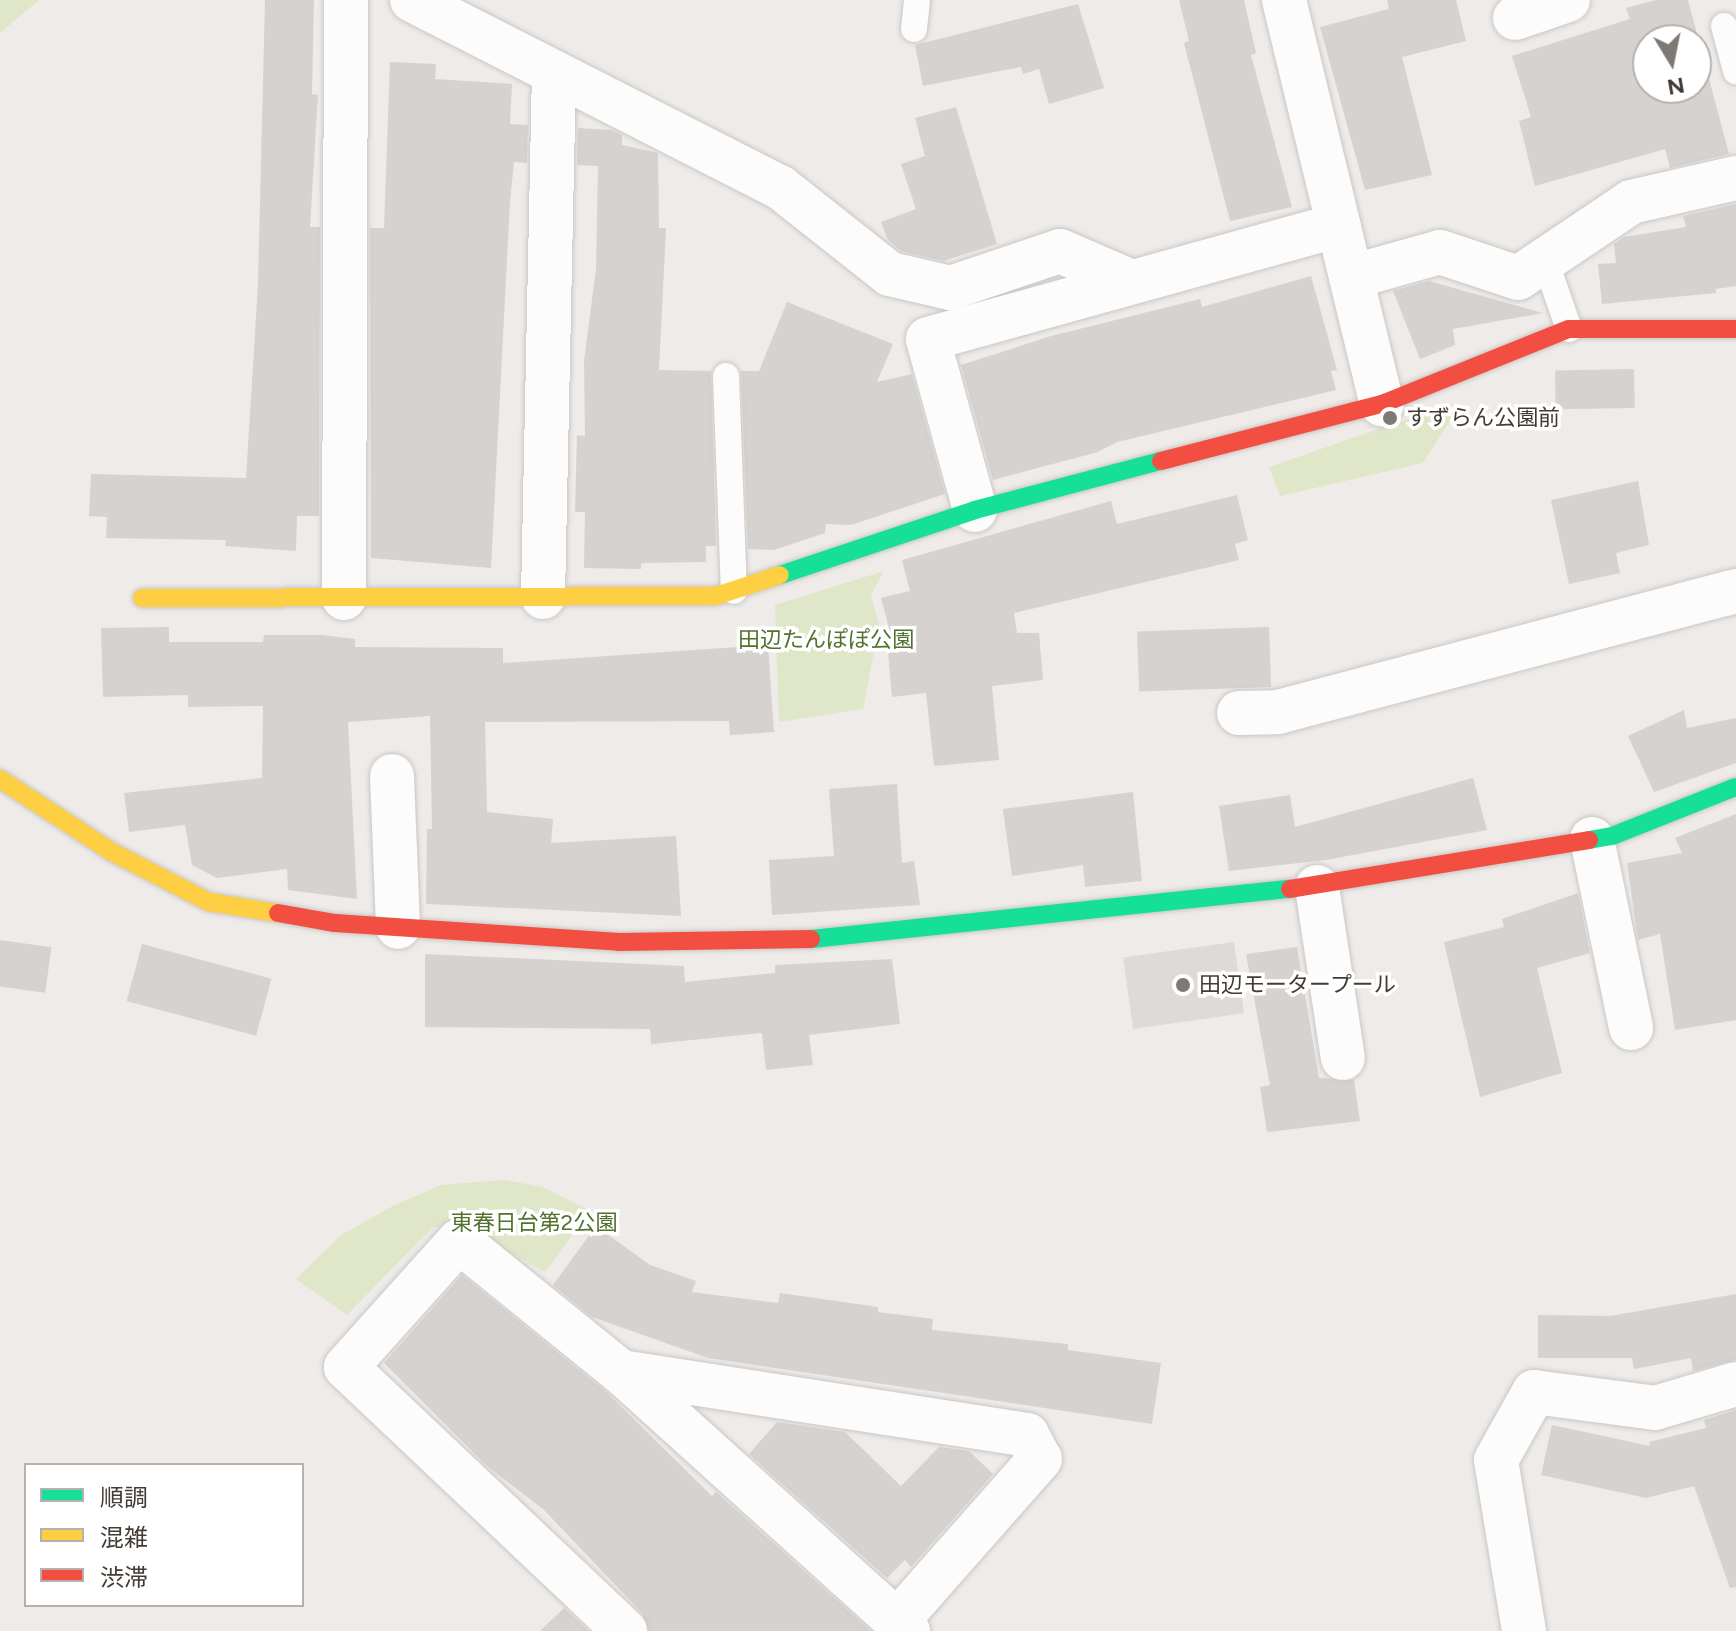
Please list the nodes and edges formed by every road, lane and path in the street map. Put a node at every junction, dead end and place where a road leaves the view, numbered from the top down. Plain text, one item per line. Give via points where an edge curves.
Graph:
1 (346, 0) edge
2 (412, 0) edge
3 (917, 0) edge
4 (1284, 0) edge
5 (1568, 0) edge
6 (1515, 18) dead end
7 (1724, 26) dead end
8 (914, 29) dead end
9 (1736, 71) edge
10 (554, 73) junction
11 (1736, 178) edge
12 (1338, 225) junction
13 (1545, 260) junction
14 (1351, 277) junction
15 (1132, 282) junction
16 (1569, 329) junction
17 (1736, 329) edge
18 (726, 376) dead end
19 (1382, 404) junction
20 (975, 510) junction
21 (734, 591) junction
22 (1736, 591) edge
23 (543, 597) junction
24 (142, 598) dead end
25 (344, 598) junction
26 (1239, 713) dead end
27 (392, 776) dead end
28 (0, 779) edge
29 (1736, 787) edge
30 (1592, 839) junction
31 (1317, 887) junction
32 (398, 927) junction
33 (1631, 1028) dead end
34 (1343, 1058) dead end
35 (621, 1372) junction
36 (1736, 1384) edge
37 (903, 1625) edge
38 (625, 1631) edge
39 (1524, 1631) edge

1 - 25 street
2 - 10 street
3 - 8 lane
4 - 12 street
5 - 6 street
7 - 9 lane
10 - 15 street via 781,188 890,274 950,288 1060,251
10 - 23 street
11 - 13 street via 1631,202
12 - 14 street
12 - 15 street
13 - 14 street via 1518,278 1440,252
13 - 16 lane
14 - 19 street
15 - 20 street via 928,339
16 - 17 street
16 - 19 street
18 - 21 lane
19 - 20 street
20 - 21 street
21 - 23 street via 716,596
22 - 26 street via 1278,712
23 - 25 street
24 - 25 street
27 - 32 street
28 - 32 street via 112,852 209,902 335,923
29 - 30 street
30 - 31 street
30 - 33 street
31 - 32 street via 845,939 619,942
31 - 34 street
35 - 37 street
35 - 37 street via 1027,1435 1040,1459
35 - 38 street via 459,1241 346,1367
36 - 39 street via 1655,1408 1534,1392 1496,1460

